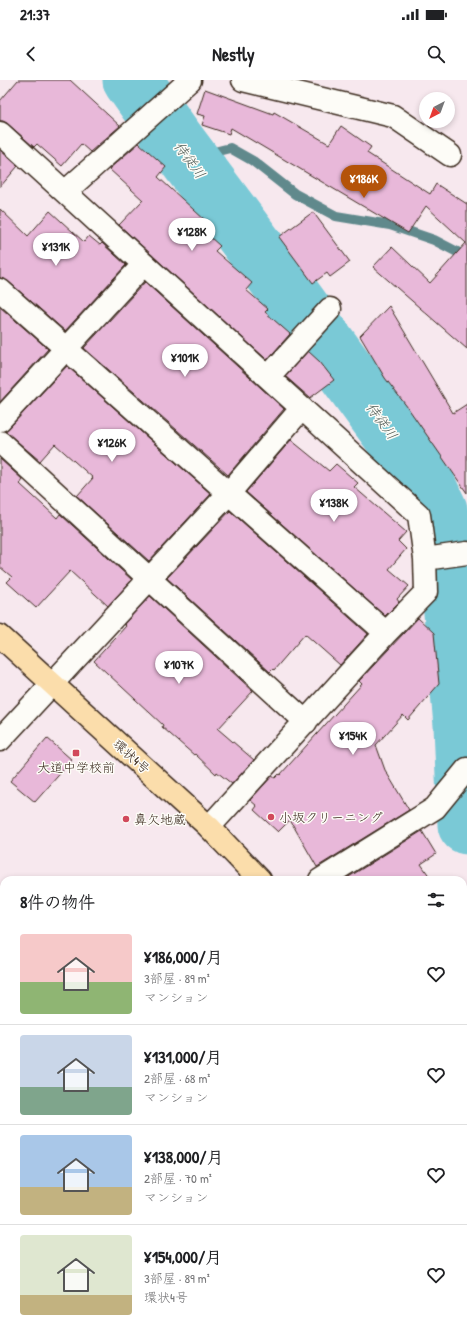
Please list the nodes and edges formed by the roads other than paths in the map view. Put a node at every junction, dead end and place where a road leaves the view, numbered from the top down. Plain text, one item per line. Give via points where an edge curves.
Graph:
1 (190, 80) edge
2 (243, 80) edge
3 (0, 133) edge
4 (450, 155) dead end
5 (65, 192) junction
6 (144, 264) junction
7 (0, 290) edge
8 (330, 309) dead end
9 (66, 349) junction
10 (268, 377) junction
11 (302, 408) junction
12 (0, 420) edge
13 (0, 442) edge
14 (229, 493) junction
15 (467, 553) edge
16 (425, 559) junction
17 (150, 579) junction
18 (386, 633) junction
19 (0, 636) edge
20 (52, 684) junction
21 (306, 722) junction
22 (0, 740) edge
23 (467, 769) edge
24 (209, 827) junction
25 (256, 876) edge
26 (326, 876) edge

1 - 5 street
2 - 4 street via 393,116
3 - 5 street
5 - 6 street
6 - 9 street
6 - 10 street
7 - 9 street
8 - 10 street
9 - 12 street
9 - 14 street
10 - 11 street
11 - 14 street
11 - 16 street via 419,515
13 - 17 street
14 - 17 street
14 - 18 street
15 - 16 street
16 - 18 street via 426,592
17 - 20 street
17 - 21 street
18 - 21 street
19 - 20 main road, 環状4号
20 - 22 street
20 - 24 main road, 環状4号
21 - 24 street
23 - 26 street via 435,808
24 - 25 main road, 環状4号

